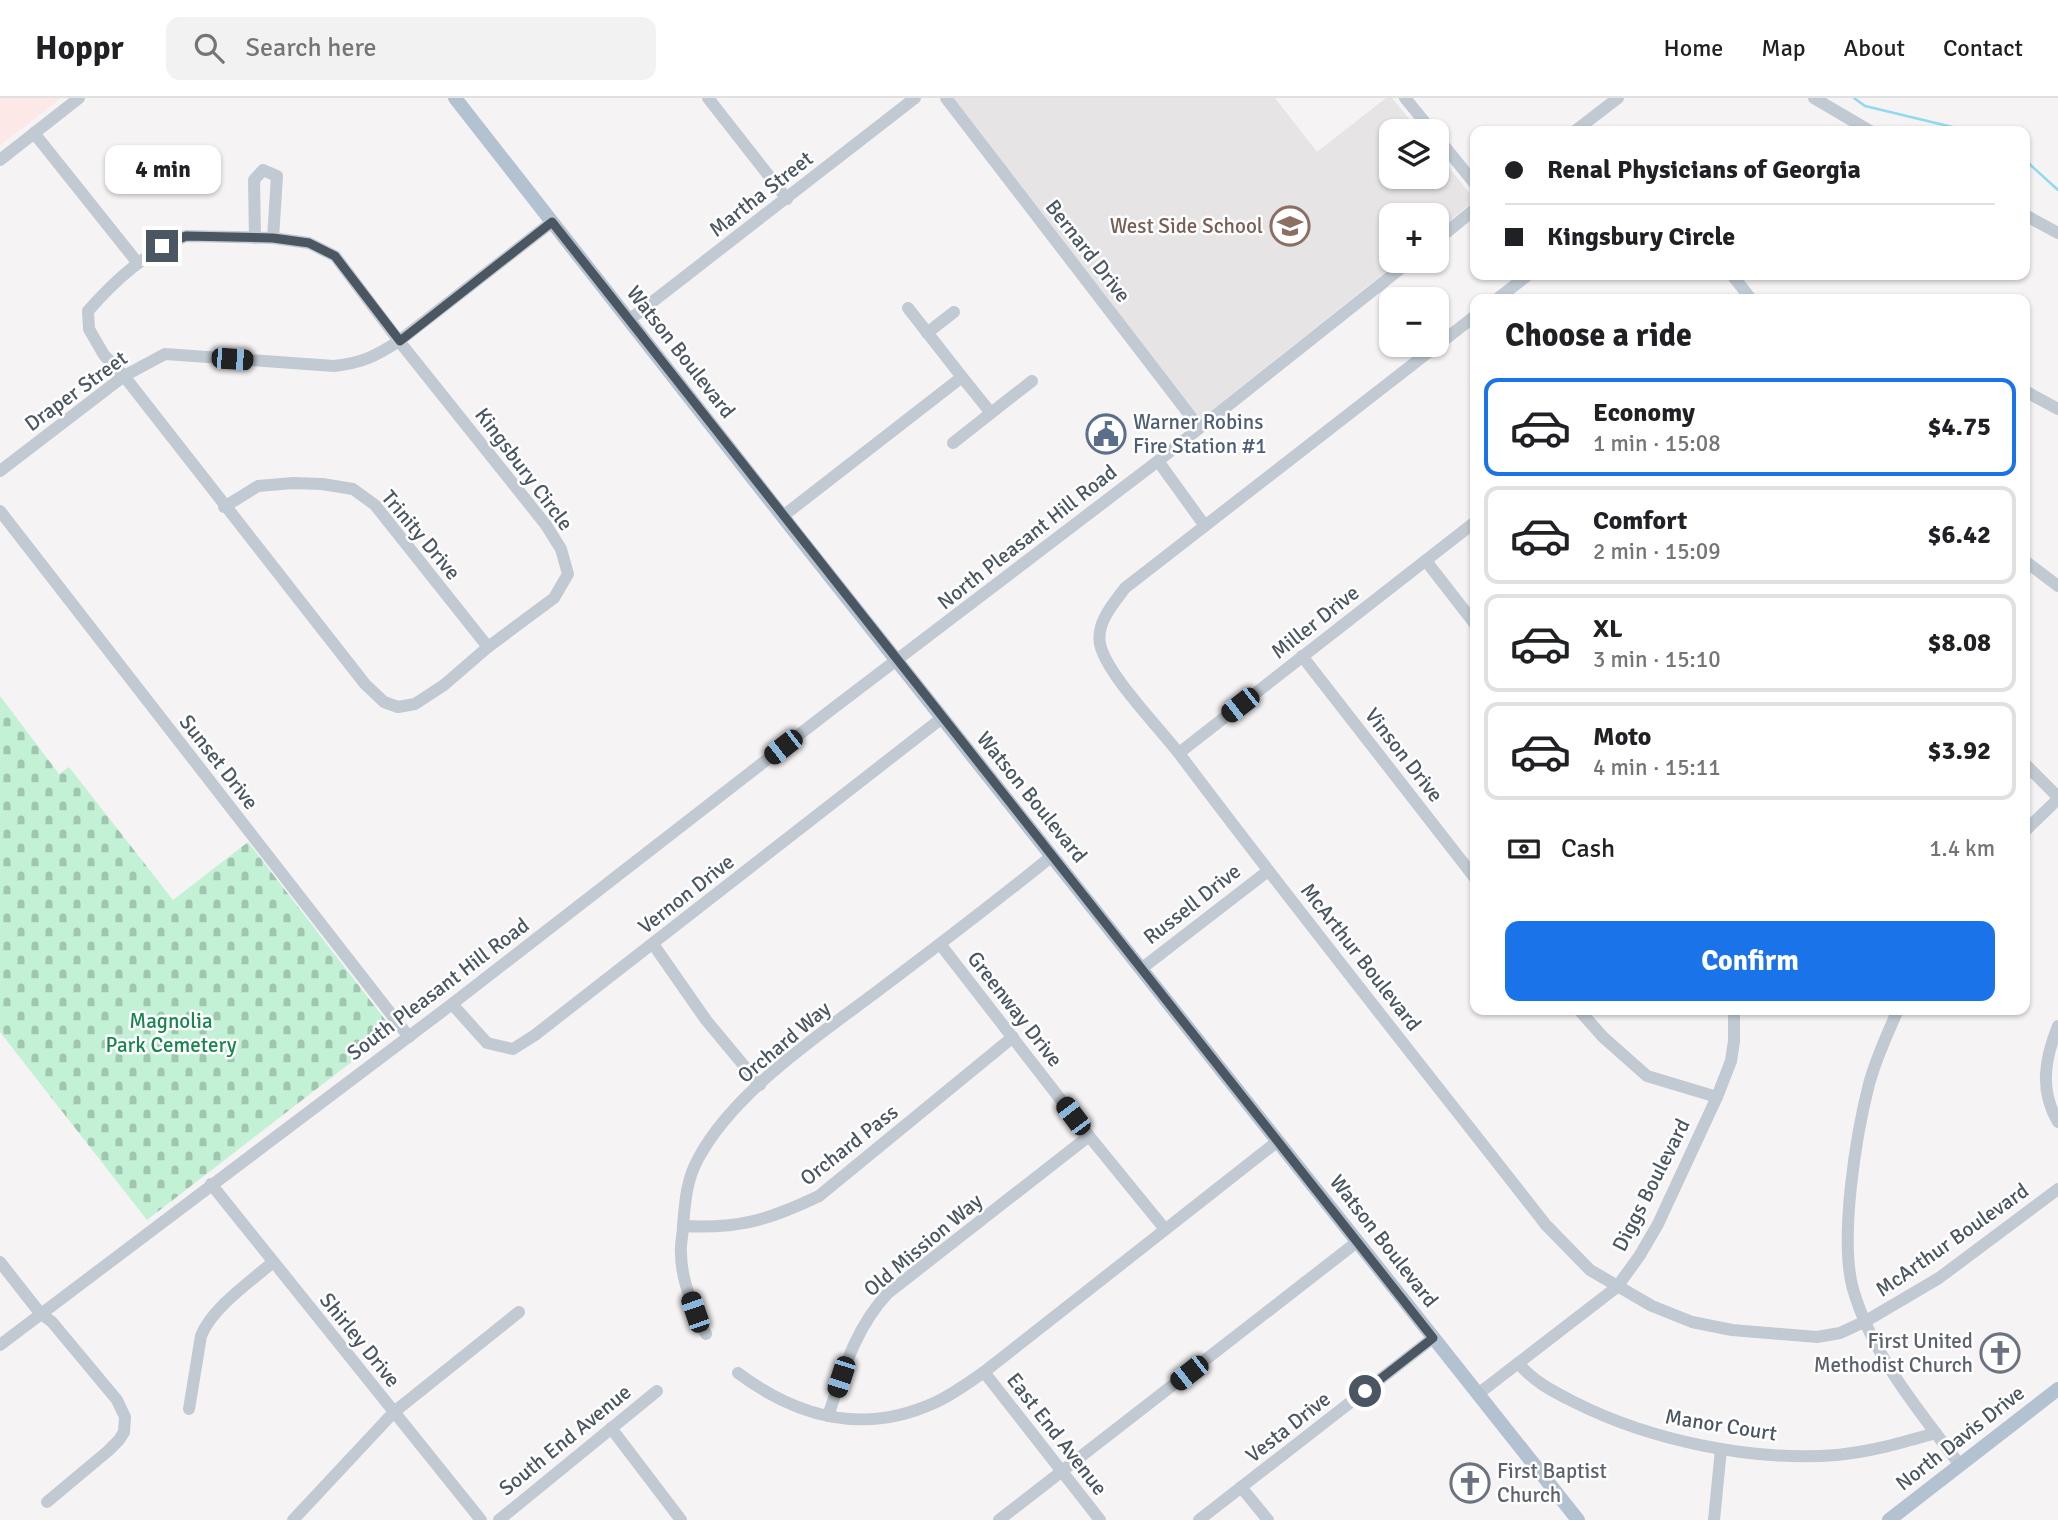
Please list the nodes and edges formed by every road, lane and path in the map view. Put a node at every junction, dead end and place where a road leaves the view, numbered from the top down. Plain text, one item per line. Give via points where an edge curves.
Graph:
1 (79, 98) edge
2 (455, 98) edge
3 (708, 98) edge
4 (915, 98) edge
5 (946, 98) edge
6 (1405, 98) edge
7 (1618, 98) edge
8 (1814, 98) edge
9 (1422, 119) edge
10 (1582, 126) edge
11 (1862, 126) edge
12 (34, 133) junction
13 (1449, 152) edge
14 (0, 160) edge
15 (1470, 178) edge
16 (787, 199) junction
17 (1470, 213) edge
18 (2030, 218) edge
19 (552, 222) junction
20 (1449, 230) edge
21 (2058, 233) edge
22 (255, 238) junction
23 (273, 238) junction
24 (137, 262) junction
25 (1395, 273) edge
26 (1522, 280) edge
27 (1736, 280) edge
28 (1503, 294) edge
29 (1747, 294) edge
30 (908, 308) dead end
31 (954, 312) dead end
32 (629, 320) junction
33 (1470, 320) edge
34 (927, 333) junction
35 (400, 341) junction
36 (124, 376) junction
37 (962, 377) junction
38 (1032, 381) dead end
39 (2030, 394) edge
40 (2058, 410) edge
41 (991, 413) junction
42 (1199, 427) junction
43 (953, 443) dead end
44 (1158, 461) junction
45 (0, 471) edge
46 (224, 507) junction
47 (0, 511) edge
48 (783, 516) junction
49 (1205, 526) junction
50 (1470, 526) edge
51 (1426, 561) junction
52 (2030, 565) edge
53 (2058, 586) edge
54 (1470, 618) edge
55 (488, 647) junction
56 (1302, 656) junction
57 (897, 660) junction
58 (942, 718) junction
59 (1179, 753) junction
60 (2030, 769) edge
61 (2058, 798) edge
62 (2030, 826) edge
63 (1052, 856) junction
64 (1268, 870) junction
65 (1470, 872) edge
66 (653, 944) junction
67 (940, 944) junction
68 (1141, 969) junction
69 (452, 1004) junction
70 (1583, 1015) edge
71 (1734, 1015) edge
72 (1896, 1015) edge
73 (2058, 1026) edge
74 (409, 1037) junction
75 (1013, 1037) junction
76 (761, 1085) junction
77 (1717, 1097) junction
78 (2058, 1122) edge
79 (1088, 1136) junction
80 (1278, 1141) junction
81 (211, 1184) junction
82 (2058, 1189) edge
83 (684, 1226) junction
84 (1164, 1228) junction
85 (1357, 1242) junction
86 (0, 1262) edge
87 (273, 1262) junction
88 (1617, 1287) junction
89 (519, 1312) dead end
90 (40, 1313) junction
91 (1866, 1321) junction
92 (706, 1334) dead end
93 (1433, 1338) junction
94 (0, 1345) edge
95 (1518, 1363) junction
96 (984, 1371) junction
97 (738, 1373) dead end
98 (2058, 1389) edge
99 (657, 1391) dead end
100 (1478, 1394) junction
101 (189, 1409) dead end
102 (394, 1412) junction
103 (828, 1416) junction
104 (611, 1428) junction
105 (1936, 1433) junction
106 (1721, 1449) junction
107 (1960, 1465) junction
108 (1062, 1471) junction
109 (1241, 1487) junction
110 (47, 1502) dead end
111 (293, 1520) edge
112 (481, 1520) edge
113 (499, 1520) edge
114 (681, 1520) edge
115 (999, 1520) edge
116 (1100, 1520) edge
117 (1199, 1520) edge
118 (1268, 1520) edge
119 (1578, 1520) edge
120 (1714, 1520) edge
121 (1889, 1520) edge

1 - 12 street
2 - 19 main road, Watson Boulevard
3 - 16 street
4 - 16 street, Martha Street
5 - 42 street, Bernard Drive
6 - 9 street
7 - 10 street
8 - 11 street
12 - 14 street
12 - 24 street
13 - 15 street
16 - 32 street, Martha Street
17 - 20 street
18 - 21 street
19 - 32 main road, Watson Boulevard
19 - 35 street, Draper Street
22 - 23 street, Kingsbury Circle
22 - 23 street via 254,180 263,170 276,176
22 - 24 street, Kingsbury Circle via 186,236
23 - 35 street, Kingsbury Circle via 309,243 335,256
24 - 36 street, Kingsbury Circle via 88,311 89,329
25 - 42 street, North Pleasant Hill Road
26 - 28 street
27 - 29 street
30 - 34 street
31 - 34 street
32 - 48 main road, Watson Boulevard
33 - 49 street, McArthur Boulevard
34 - 37 street
35 - 36 street, Draper Street via 356,364 165,354
35 - 55 street, Kingsbury Circle via 561,549 568,574 554,598
36 - 45 street, Draper Street
36 - 46 street, Kingsbury Circle
37 - 41 street
37 - 48 street
38 - 41 street
39 - 40 street
41 - 43 street
42 - 44 street, North Pleasant Hill Road
44 - 49 street
44 - 57 street, North Pleasant Hill Road
46 - 55 street, Trinity Drive via 258,486 293,483 353,489 375,505
46 - 55 street, Kingsbury Circle via 384,702 398,707 415,704
47 - 74 street, Sunset Drive
48 - 57 main road, Watson Boulevard
49 - 59 street, McArthur Boulevard via 1125,588 1105,613 1100,643 1111,670
50 - 51 street, Miller Drive
51 - 54 street
51 - 56 street, Miller Drive
52 - 53 street
56 - 59 street, Miller Drive
56 - 65 street, Vinson Drive
57 - 58 main road, Watson Boulevard
57 - 69 street, South Pleasant Hill Road
58 - 63 main road, Watson Boulevard
58 - 66 street, Vernon Drive
59 - 64 street, McArthur Boulevard
60 - 61 street
61 - 62 street
63 - 67 street, Orchard Way
63 - 68 main road, Watson Boulevard
64 - 68 street, Russell Drive
64 - 88 street, McArthur Boulevard via 1546,1225 1590,1270
66 - 69 street, Vernon Drive via 513,1049 487,1043
66 - 76 street via 706,1020
67 - 75 street, Greenway Drive
67 - 76 street, Orchard Way via 800,1049
68 - 80 main road, Watson Boulevard
69 - 74 street, South Pleasant Hill Road
70 - 77 street via 1647,1076
71 - 77 street, Diggs Boulevard via 1731,1060
72 - 91 street via 1870,1083 1847,1228 1853,1288
73 - 78 street via 2048,1054 2045,1087
74 - 81 street, South Pleasant Hill Road
75 - 79 street, Greenway Drive
75 - 83 street, Orchard Pass via 819,1196 755,1221 720,1228
76 - 83 street, Orchard Way via 724,1120 697,1161 683,1207
77 - 88 street, Diggs Boulevard via 1658,1224
79 - 84 street, Greenway Drive
79 - 103 street, Old Mission Way via 888,1293 847,1357
80 - 84 street
80 - 85 main road, Watson Boulevard
81 - 87 street, Shirley Drive
81 - 90 street, South Pleasant Hill Road
82 - 91 street, McArthur Boulevard via 1939,1278
83 - 92 street, Orchard Way via 682,1270
84 - 96 street
85 - 93 main road, Watson Boulevard
85 - 108 street
86 - 90 street
87 - 101 street via 204,1326
87 - 102 street, Shirley Drive
88 - 91 street, McArthur Boulevard via 1692,1322 1731,1330 1817,1336 1840,1333
88 - 95 street, Diggs Boulevard
89 - 102 street
90 - 94 street, South Pleasant Hill Road
90 - 110 street via 117,1400 125,1417 124,1432 114,1446
91 - 105 street via 1877,1347
93 - 100 main road, Watson Boulevard
93 - 109 street, Vesta Drive
95 - 100 street, Diggs Boulevard
95 - 106 street, Manor Court via 1539,1383 1596,1413 1654,1435
96 - 103 street via 914,1411 869,1420
96 - 108 street, East End Avenue
97 - 103 street via 782,1402
98 - 107 main road, North Davis Drive
99 - 104 street, South End Avenue
100 - 119 main road, Watson Boulevard
102 - 111 street
102 - 112 street, Shirley Drive
104 - 113 street, South End Avenue
104 - 114 street
105 - 106 street, Manor Court via 1835,1455
105 - 107 street
106 - 120 street
107 - 121 main road, North Davis Drive
108 - 115 street
108 - 116 street, East End Avenue
109 - 117 street, Vesta Drive
109 - 118 street

